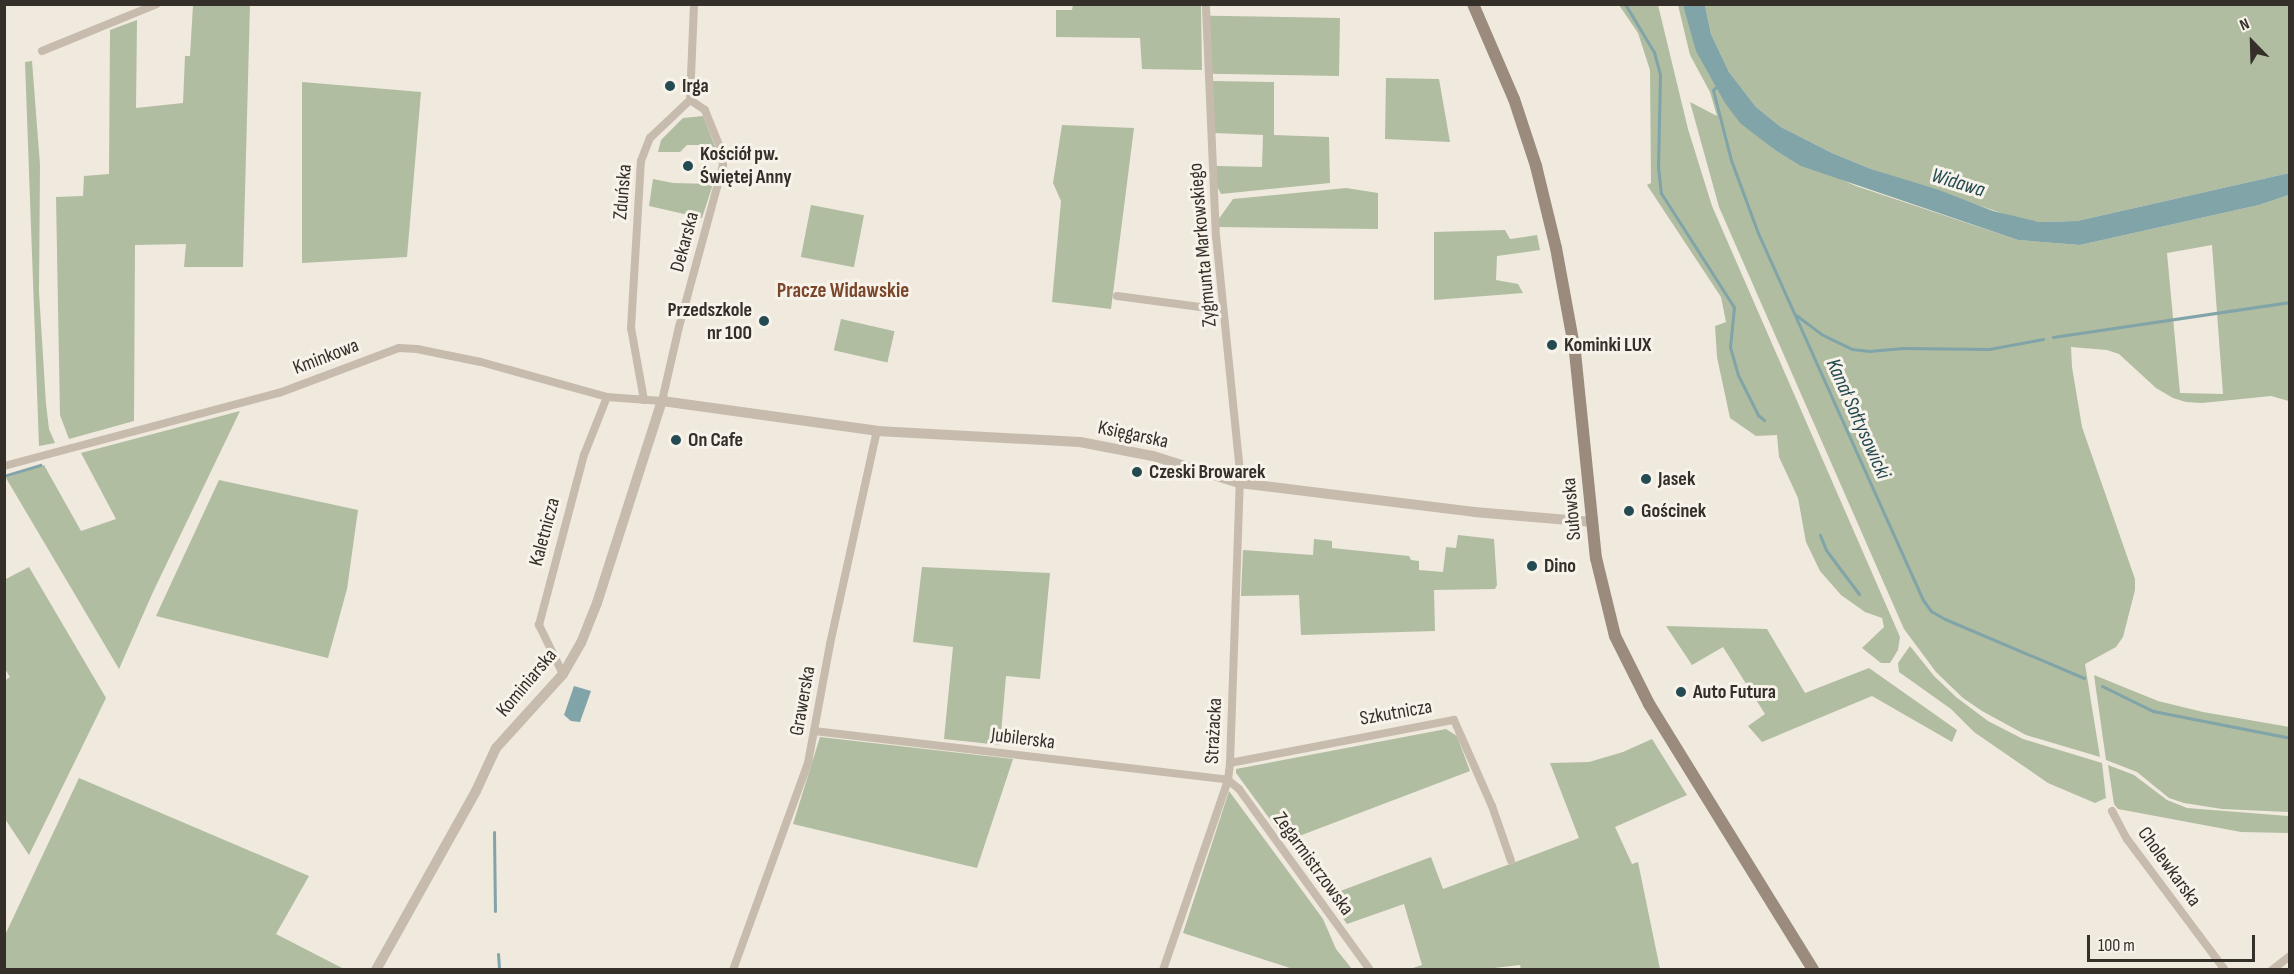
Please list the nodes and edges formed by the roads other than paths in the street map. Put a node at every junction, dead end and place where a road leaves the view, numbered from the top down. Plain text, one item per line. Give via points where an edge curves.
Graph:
1 (157, 4) edge
2 (694, 4) edge
3 (1206, 4) edge
4 (1473, 4) edge
5 (42, 51) dead end
6 (690, 100) junction
7 (1117, 296) dead end
8 (1223, 310) junction
9 (605, 400) junction
10 (644, 400) junction
11 (662, 401) junction
12 (877, 431) junction
13 (4, 466) edge
14 (1239, 483) junction
15 (1593, 522) junction
16 (562, 674) junction
17 (814, 731) junction
18 (1230, 764) junction
19 (1227, 780) junction
20 (2112, 811) dead end
21 (1511, 861) dead end
22 (2289, 956) edge
23 (376, 969) edge
24 (733, 969) edge
25 (1163, 969) edge
26 (1371, 969) edge
27 (1813, 969) edge
28 (2225, 969) edge
29 (2272, 969) edge

1 - 5 street
2 - 6 street
3 - 8 street, Zygmunta Markowskiego
4 - 15 main road, Sułowska via 1514,99 1554,237 1575,352
6 - 10 street, Zduńska via 650,138 641,161 631,328
6 - 11 street, Dekarska via 705,110 719,145 722,173
7 - 8 street
8 - 14 street, Zygmunta Markowskiego
9 - 10 street, Kminkowa
9 - 13 street, Kminkowa via 470,360 399,348 279,393
9 - 16 street, Kaletnicza via 584,455 539,625
10 - 11 street, Kminkowa
11 - 12 street, Księgarska
11 - 16 street, Kominiarska via 597,603 581,643
12 - 14 street, Księgarska via 1080,442 1153,456
12 - 17 street, Grawerska
14 - 15 street, Księgarska via 1572,523
14 - 18 street, Strażacka
15 - 27 main road, Sułowska via 1605,603 1627,662
16 - 23 street, Kominiarska via 496,748
17 - 19 street, Jubilerska
17 - 24 street, Grawerska via 801,783
18 - 19 street, Strażacka
18 - 21 street, Szkutnicza via 1454,720
19 - 25 street, Strażacka
19 - 26 street, Zegarmistrzowska via 1239,789
20 - 28 street, Cholewkarska via 2127,839
22 - 29 street

